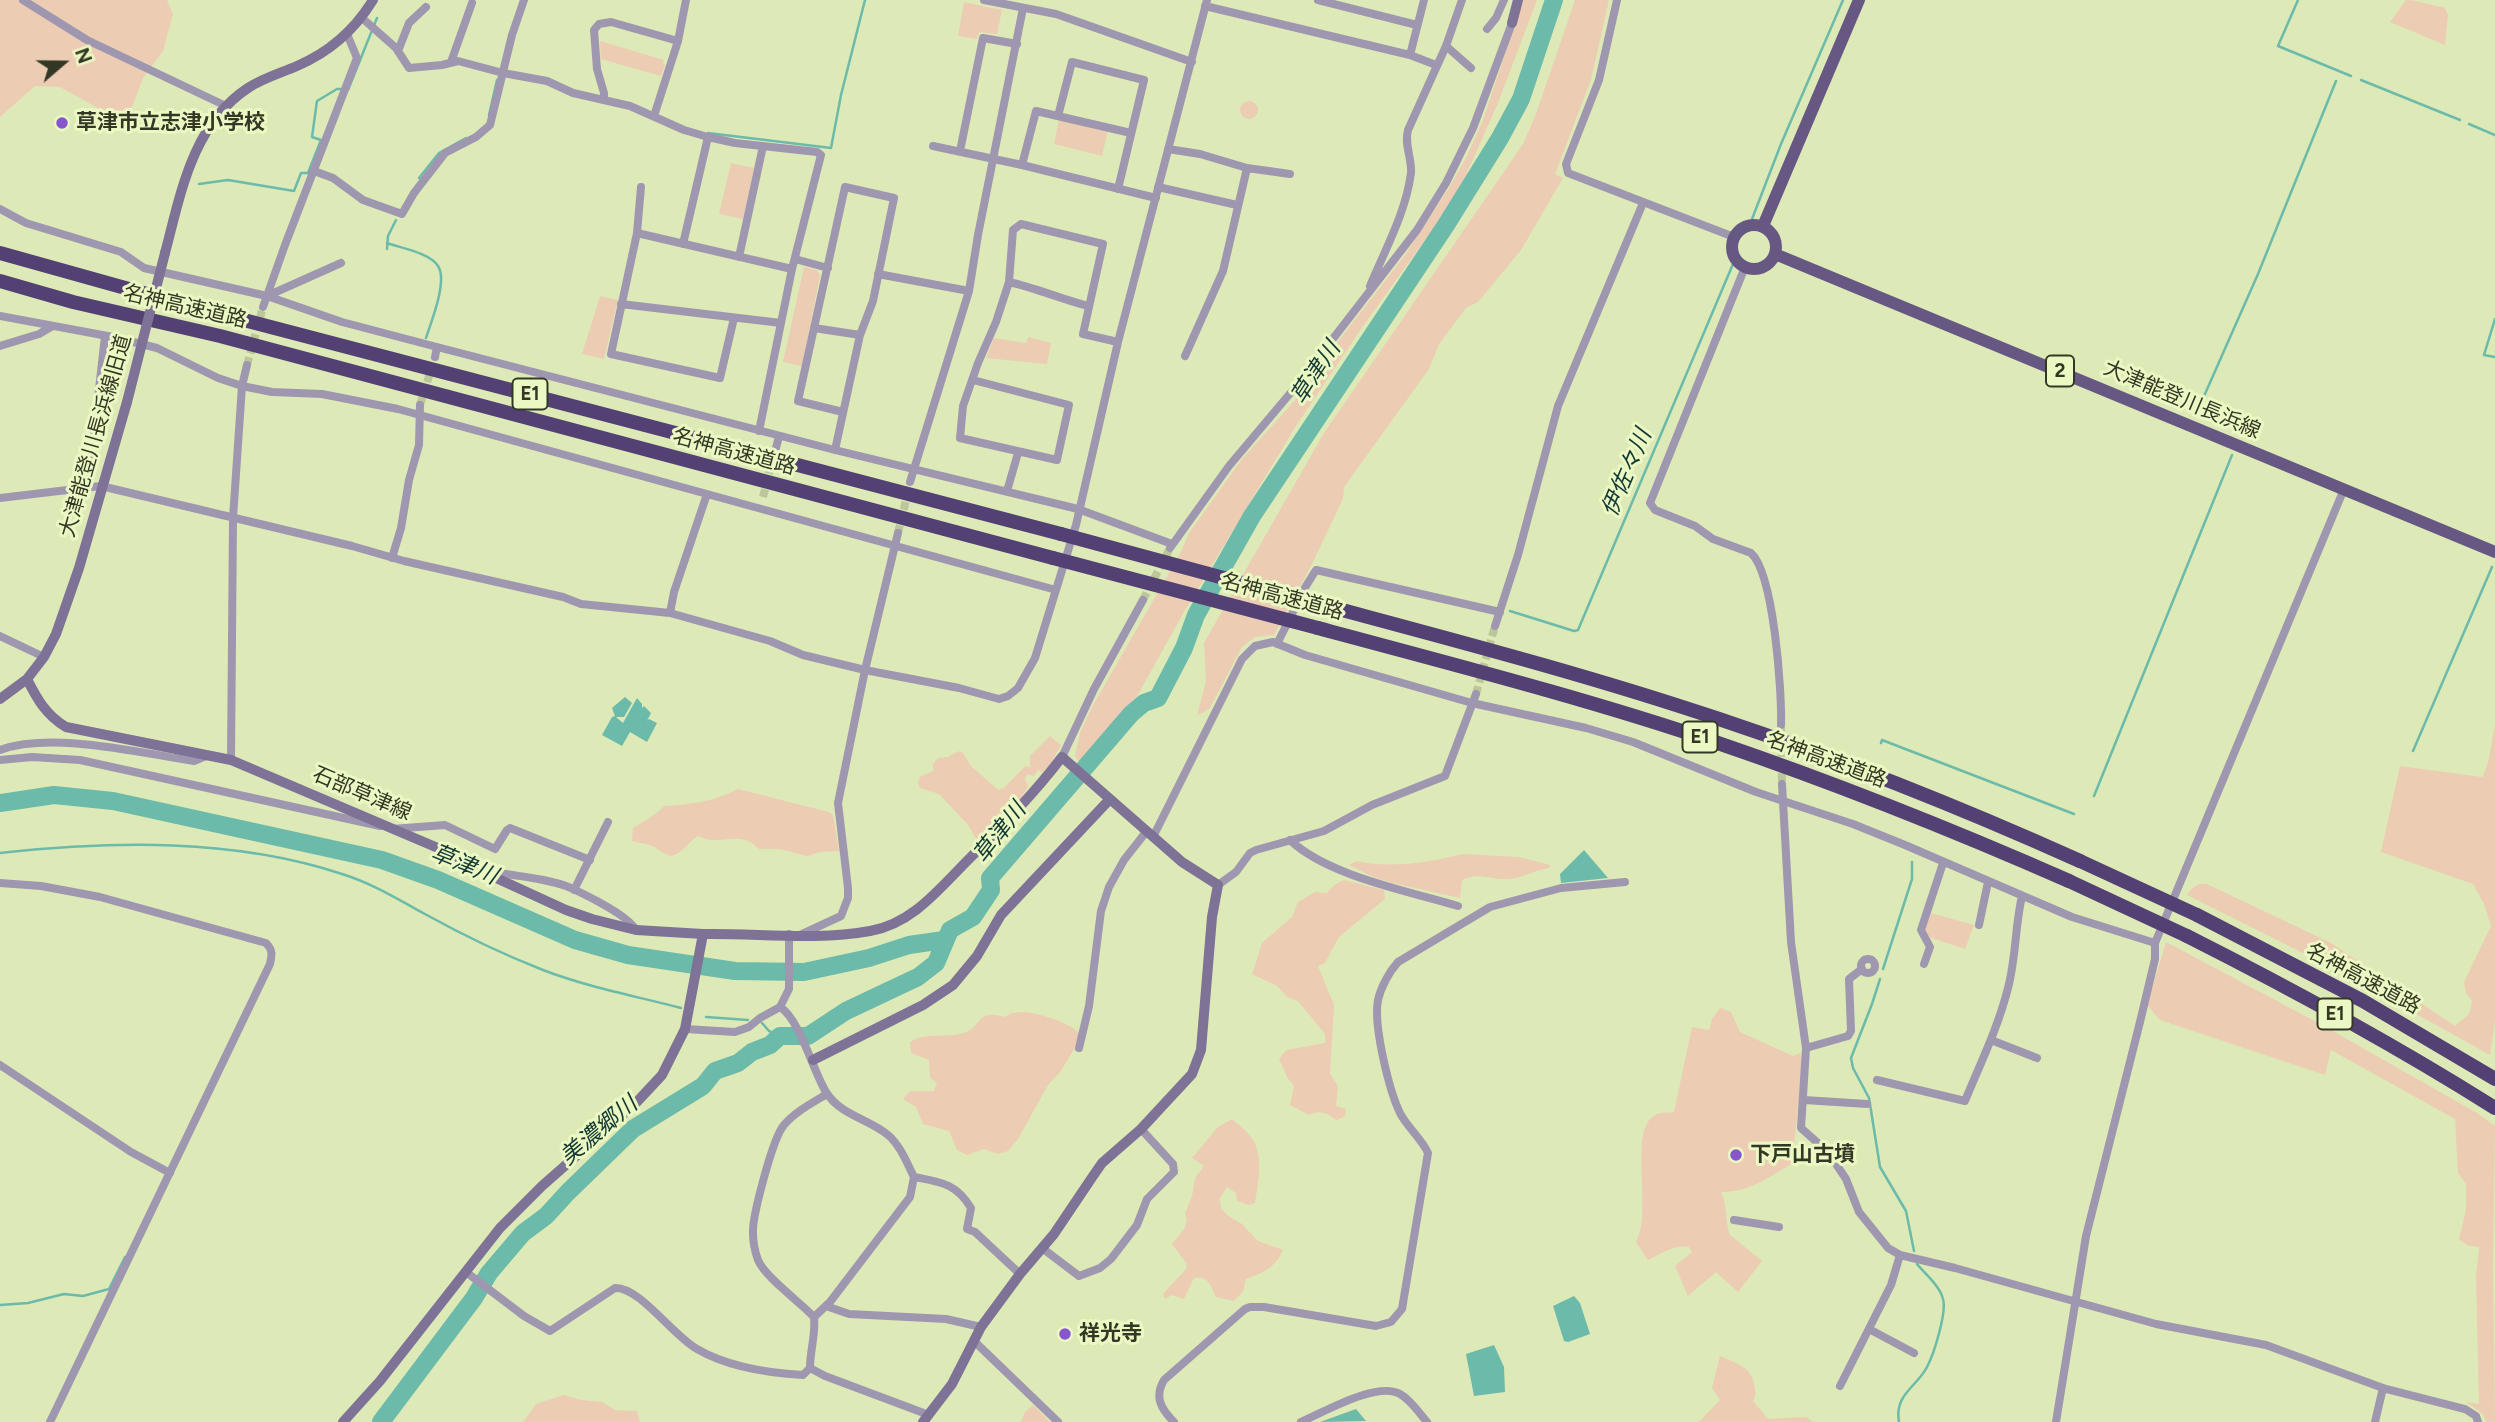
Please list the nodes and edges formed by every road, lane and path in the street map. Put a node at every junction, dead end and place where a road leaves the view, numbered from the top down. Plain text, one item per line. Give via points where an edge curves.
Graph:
1 (23, 0) edge
2 (373, 0) edge
3 (524, 0) edge
4 (687, 0) edge
5 (984, 0) edge
6 (1239, 0) edge
7 (1318, 0) edge
8 (1424, 0) edge
9 (1462, 0) edge
10 (1504, 0) edge
11 (1518, 0) edge
12 (1617, 0) edge
13 (1859, 0) edge
14 (472, 3) dead end
15 (1206, 3) edge
16 (426, 7) dead end
17 (1023, 8) junction
18 (1236, 12) junction
19 (362, 18) junction
20 (1512, 23) joint
21 (1417, 25) junction
22 (1487, 29) dead end
23 (347, 34) junction
24 (678, 41) junction
25 (1017, 44) junction
26 (1446, 46) junction
27 (398, 51) junction
28 (1410, 55) junction
29 (451, 62) junction
30 (1192, 62) junction
31 (1436, 65) junction
32 (1471, 68) dead end
33 (503, 74) junction
34 (604, 99) junction
35 (226, 106) junction
36 (654, 116) junction
37 (1058, 116) junction
38 (1131, 133) junction
39 (708, 137) junction
40 (763, 146) junction
41 (933, 146) dead end
42 (1168, 149) junction
43 (960, 151) junction
44 (994, 158) junction
45 (1022, 165) junction
46 (1247, 168) junction
47 (314, 170) junction
48 (1290, 174) dead end
49 (641, 187) dead end
50 (1158, 187) junction
51 (1118, 189) junction
52 (1156, 198) junction
53 (1643, 203) junction
54 (1237, 205) junction
55 (0, 209) edge
56 (1763, 226) junction
57 (637, 233) junction
58 (1734, 237) junction
59 (683, 244) junction
60 (0, 253) edge
61 (1775, 254) junction
62 (739, 257) junction
63 (341, 264) dead end
64 (794, 264) junction
65 (1745, 267) junction
66 (828, 268) junction
67 (878, 274) junction
68 (0, 281) edge
69 (1009, 282) junction
70 (969, 291) junction
71 (1366, 295) junction
72 (267, 296) junction
73 (621, 304) junction
74 (1088, 306) junction
75 (263, 307) tunnel mouth
76 (0, 316) edge
77 (734, 318) junction
78 (781, 323) junction
79 (51, 327) junction
80 (814, 328) junction
81 (860, 335) junction
82 (105, 336) junction
83 (1118, 342) junction
84 (0, 346) edge
85 (437, 347) junction
86 (1185, 356) dead end
87 (435, 358) tunnel mouth
88 (247, 365) tunnel mouth
89 (973, 380) junction
90 (242, 386) junction
91 (420, 405) tunnel mouth
92 (843, 412) junction
93 (420, 416) junction
94 (759, 431) junction
95 (779, 436) junction
96 (776, 448) tunnel mouth
97 (835, 450) junction
98 (1018, 453) junction
99 (913, 470) junction
100 (910, 482) tunnel mouth
101 (101, 486) junction
102 (88, 487) junction
103 (2344, 489) junction
104 (1007, 491) junction
105 (707, 494) junction
106 (763, 497) tunnel mouth
107 (0, 498) edge
108 (760, 509) junction
109 (1078, 509) junction
110 (233, 518) junction
111 (898, 533) tunnel mouth
112 (895, 545) junction
113 (2495, 552) edge
114 (392, 558) junction
115 (1056, 590) junction
116 (1143, 600) tunnel mouth
117 (1500, 612) junction
118 (670, 613) junction
119 (1495, 626) tunnel mouth
120 (0, 636) edge
121 (1277, 644) junction
122 (44, 657) junction
123 (865, 670) junction
124 (27, 679) junction
125 (0, 699) edge
126 (1474, 699) junction
127 (1781, 725) tunnel mouth
128 (0, 750) edge
129 (208, 755) junction
130 (1062, 757) junction
131 (231, 760) junction
132 (0, 761) edge
133 (1782, 784) tunnel mouth
134 (1107, 796) junction
135 (1784, 802) junction
136 (608, 822) dead end
137 (393, 829) junction
138 (1146, 832) junction
139 (1290, 840) junction
140 (590, 860) junction
141 (1943, 863) junction
142 (494, 877) junction
143 (1625, 882) dead end
144 (1988, 882) junction
145 (0, 883) edge
146 (1218, 885) junction
147 (574, 890) junction
148 (2022, 896) junction
149 (1458, 906) dead end
150 (1979, 925) dead end
151 (636, 930) junction
152 (704, 934) junction
153 (794, 935) junction
154 (2155, 943) junction
155 (1924, 964) dead end
156 (1862, 969) dead end
157 (780, 1007) junction
158 (684, 1030) junction
159 (1991, 1040) junction
160 (1079, 1048) dead end
161 (1806, 1048) junction
162 (810, 1055) junction
163 (2037, 1058) dead end
164 (0, 1065) edge
165 (2490, 1075) edge
166 (1877, 1080) dead end
167 (827, 1094) junction
168 (1804, 1100) junction
169 (1867, 1104) dead end
170 (2495, 1108) edge
171 (1141, 1129) junction
172 (170, 1173) junction
173 (914, 1177) junction
174 (1734, 1220) dead end
175 (1779, 1227) dead end
176 (1042, 1248) junction
177 (1899, 1255) junction
178 (469, 1274) junction
179 (1020, 1274) junction
180 (2073, 1303) junction
181 (826, 1306) junction
182 (814, 1317) junction
183 (981, 1326) junction
184 (1869, 1329) junction
185 (974, 1341) junction
186 (1914, 1353) dead end
187 (810, 1368) junction
188 (1840, 1386) dead end
189 (2383, 1388) junction
190 (926, 1418) edge
191 (50, 1422) edge
192 (343, 1422) edge
193 (1058, 1422) edge
194 (1174, 1422) edge
195 (1301, 1422) edge
196 (1427, 1422) edge
197 (2056, 1422) edge
198 (2375, 1422) edge
199 (2478, 1422) edge

1 - 35 street via 86,40
2 - 19 street, 大津能登川長浜線旧道
3 - 33 street
4 - 24 street
5 - 17 street
6 - 18 street
7 - 21 street
8 - 21 street
9 - 26 street
10 - 22 street
11 - 20 street
12 - 53 street via 1599,80 1566,164 1568,173
13 - 56 main road
14 - 29 street
15 - 18 street
15 - 30 street
16 - 27 street via 409,23
17 - 25 street
17 - 30 street
18 - 28 street
19 - 23 street, 大津能登川長浜線旧道
19 - 27 street
20 - 71 street via 1457,162 1417,230
21 - 28 street
23 - 35 street, 大津能登川長浜線旧道 via 326,51 248,88
23 - 47 street via 357,58
24 - 34 street via 611,22 599,24 594,30
24 - 36 street
25 - 43 street via 983,38
25 - 44 street
26 - 31 street
26 - 32 street
27 - 29 street via 409,68
28 - 31 street
29 - 33 street
30 - 42 street
31 - 71 street via 1405,139 1411,170 1404,200
33 - 34 street via 547,81 573,93
33 - 47 street via 490,125 476,138 445,153 402,214 363,200
34 - 36 street
35 - 101 street, 大津能登川長浜線旧道, bridge via 206,130 185,181
36 - 39 street
37 - 38 street
37 - 38 street via 1072,62 1144,80
37 - 45 street via 1036,111
38 - 51 street
39 - 40 street
39 - 59 street
40 - 62 street
40 - 64 street via 821,155
41 - 43 street
42 - 46 street
42 - 50 street
43 - 44 street
44 - 45 street
44 - 70 street
45 - 51 street
46 - 48 street
46 - 54 street
47 - 72 street
49 - 57 street
50 - 52 street
50 - 54 street
51 - 52 street
52 - 83 street
53 - 58 street
53 - 117 street via 1558,406
54 - 86 street via 1223,271
55 - 72 street via 26,223 121,252 144,268
56 - 58 main road via 1749,225
56 - 61 main road via 1776,241
57 - 59 street
57 - 73 street
58 - 65 main road via 1732,251
59 - 62 street
60 - 165 highway, 名神高速道路 / E1, bridge via 1486,649 1719,719 1941,801 2197,915 2363,1001
61 - 65 main road via 1759,268
61 - 103 main road, 大津能登川長浜線 / 2
62 - 64 street
63 - 72 street
64 - 66 street
64 - 78 street
65 - 127 street via 1650,503 1655,510 1755,557 1777,643
66 - 67 street via 845,187 894,198
66 - 80 street
67 - 70 street
67 - 81 street
68 - 170 highway, 名神高速道路 / E1, bridge via 247,342 1318,628 1714,742 1936,823 2069,881 2350,1022
69 - 74 street
69 - 74 street via 1017,225 1103,244
69 - 89 street
70 - 99 street
71 - 109 street via 1171,546
72 - 75 street
72 - 85 street via 341,322
73 - 77 street
73 - 77 street via 611,354 720,378
74 - 83 street via 1083,334
76 - 79 street
77 - 78 street
78 - 94 street
79 - 82 street
79 - 84 street
80 - 81 street
80 - 92 street via 798,401
81 - 92 street
82 - 90 street via 157,348
82 - 102 street
83 - 109 street
85 - 87 street
85 - 94 street
88 - 90 street
89 - 98 street via 963,406 960,438
89 - 98 street via 1069,405 1057,460
90 - 93 street via 322,394
90 - 110 street
91 - 93 street
92 - 97 street
93 - 105 street
93 - 114 street via 419,445
94 - 95 street
95 - 96 street
95 - 97 street
97 - 99 street
98 - 104 street
99 - 100 street
99 - 104 street
101 - 102 street
101 - 110 street
101 - 122 street, 大津能登川長浜線旧道 via 63,617
102 - 107 street
103 - 113 main road, 大津能登川長浜線 / 2
103 - 154 street
104 - 109 street
105 - 108 street
105 - 118 street
106 - 108 street
108 - 112 street
109 - 115 street
110 - 114 street
110 - 131 street
111 - 112 street
112 - 115 street
112 - 123 street
114 - 118 street via 582,604
115 - 123 street via 1035,659 1008,696 999,699
116 - 130 street
117 - 119 street
117 - 121 street via 1316,570
118 - 123 street
120 - 122 street
121 - 126 street
121 - 138 street via 1255,646 1242,659
122 - 124 street, 大津能登川長浜線旧道
123 - 153 street via 838,803 848,898 841,916
124 - 125 street, 大津能登川長浜線旧道
124 - 129 street, 石部草津線 via 52,719 66,727
126 - 135 street via 1633,742
126 - 139 street via 1445,776 1382,800 1324,831
128 - 129 street via 60,743 194,761
129 - 131 street, 石部草津線
130 - 134 street
130 - 153 street, 石部草津線 via 1033,795 926,904 869,931
131 - 137 street, 石部草津線
132 - 137 street via 32,757 80,760
133 - 135 street
134 - 138 street
134 - 162 street via 1001,915 953,985 923,1005
135 - 141 street via 1853,824
135 - 161 street via 1791,942
136 - 140 street
137 - 140 street via 445,825 495,849 510,828
137 - 142 street, 石部草津線
138 - 146 street
138 - 160 street via 1124,860 1101,911
139 - 146 street via 1250,853 1236,872
139 - 149 street via 1355,876
140 - 147 street
141 - 144 street
141 - 155 street via 1921,930 1930,947
142 - 147 street via 500,873
142 - 151 street, 石部草津線 via 566,910
143 - 194 street via 1561,888 1490,907 1393,967 1377,1002 1380,1037 1399,1112 1428,1153 1402,1309 1391,1322 1376,1326 1264,1307 1245,1309 1164,1380 1160,1402
144 - 148 street
144 - 150 street
145 - 172 street via 100,897 271,948 270,964
146 - 171 street via 1201,1050 1192,1074
147 - 151 street via 621,916
148 - 154 street
148 - 159 street via 2009,987
151 - 152 street, 石部草津線
152 - 153 street, 石部草津線
152 - 158 street
153 - 157 street via 789,950 789,989
154 - 180 street
156 - 161 street via 1849,979 1848,1036
157 - 158 street via 736,1032
157 - 162 street
158 - 178 street via 671,1061 651,1088 500,1228
159 - 163 street
159 - 166 street via 1965,1101
161 - 168 street
162 - 167 street
164 - 172 street
167 - 173 street via 855,1118 890,1136
167 - 182 street via 781,1127 769,1157 752,1232 765,1271
168 - 169 street
168 - 177 street via 1801,1128 1828,1152 1846,1179 1859,1212
171 - 176 street via 1102,1163
171 - 176 street via 1173,1164 1174,1172 1147,1199 1137,1224 1111,1259 1079,1276
172 - 191 street
173 - 179 street via 946,1183 964,1197 971,1208 967,1229
173 - 181 street via 910,1197
174 - 175 street
176 - 179 street
177 - 180 street
177 - 184 street
178 - 187 street via 550,1331 615,1288 622,1288 636,1294 695,1348 727,1363 786,1374 803,1375
178 - 192 street
179 - 183 street
180 - 189 street via 2266,1345
180 - 197 street
181 - 182 street
181 - 183 street via 849,1314 946,1319
182 - 187 street
183 - 185 street
184 - 186 street
184 - 188 street
185 - 190 street via 953,1384
185 - 193 street
187 - 190 street
189 - 198 street
189 - 199 street via 2465,1409
195 - 196 street via 1381,1390 1400,1393

